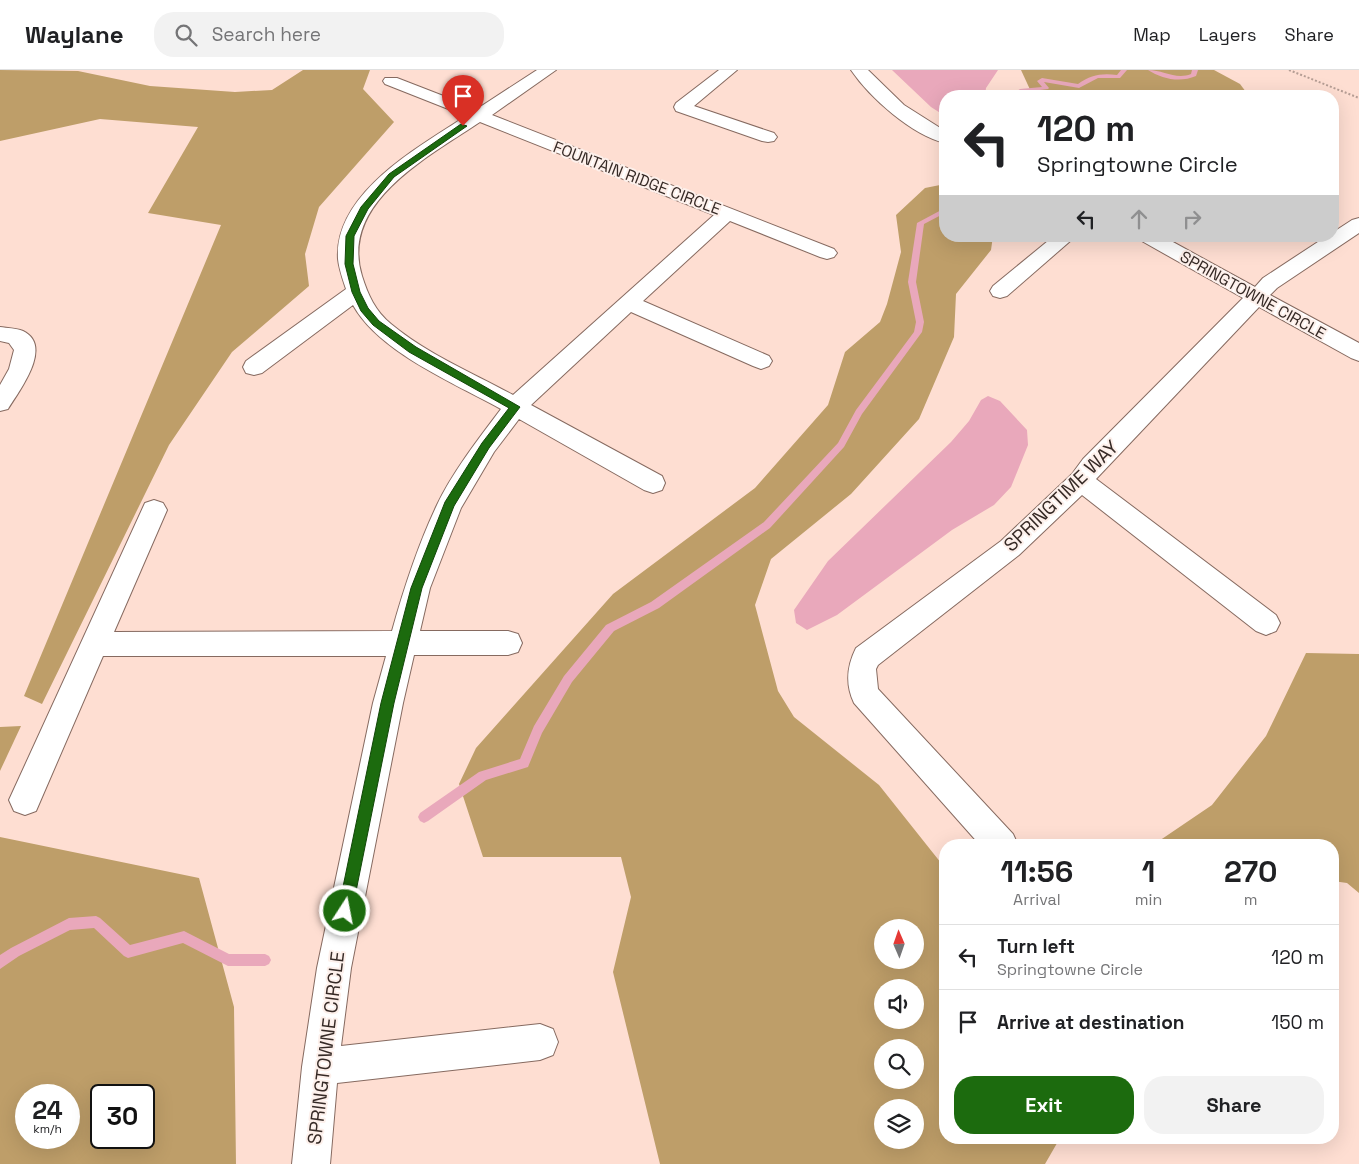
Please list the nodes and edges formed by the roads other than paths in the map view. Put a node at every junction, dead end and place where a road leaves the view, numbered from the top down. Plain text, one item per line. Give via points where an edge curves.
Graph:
1 (548, 70) edge
2 (729, 70) edge
3 (859, 70) edge
4 (391, 81) dead end
5 (479, 115) junction
6 (939, 135) edge
7 (768, 137) dead end
8 (728, 213) junction
9 (1359, 224) edge
10 (1339, 237) edge
11 (1059, 242) edge
12 (1157, 242) edge
13 (1332, 242) edge
14 (827, 252) dead end
15 (1000, 291) dead end
16 (356, 292) junction
17 (1257, 296) junction
18 (629, 303) junction
19 (0, 334) edge
20 (1359, 353) edge
21 (761, 361) dead end
22 (254, 367) dead end
23 (0, 403) edge
24 (515, 407) junction
25 (1081, 481) junction
26 (653, 483) dead end
27 (154, 510) dead end
28 (1266, 624) dead end
29 (401, 643) junction
30 (508, 643) dead end
31 (94, 644) junction
32 (24, 800) dead end
33 (997, 839) edge
34 (540, 1042) dead end
35 (320, 1067) junction
36 (311, 1164) edge

1 - 5 street
2 - 7 street via 682,107
3 - 6 street via 891,105
4 - 5 street, FOUNTAIN RIDGE CIRCLE
5 - 8 street, FOUNTAIN RIDGE CIRCLE
5 - 16 street via 391,175 364,208 350,236 349,264
8 - 14 street
8 - 18 street, FOUNTAIN RIDGE CIRCLE
9 - 10 street, SPRINGTIME WAY
11 - 15 street
12 - 17 street, SPRINGTOWNE CIRCLE
13 - 17 street, SPRINGTIME WAY via 1270,283
16 - 22 street
16 - 24 street via 364,309 394,337
17 - 20 street, SPRINGTOWNE CIRCLE
17 - 25 street, SPRINGTIME WAY
18 - 21 street
18 - 24 street, FOUNTAIN RIDGE CIRCLE
19 - 23 street via 18,337 26,356
24 - 26 street
24 - 29 street, SPRINGTOWNE CIRCLE via 449,505 417,588
25 - 28 street
25 - 33 street, SPRINGTIME WAY via 1010,548 866,657 862,669 864,694
27 - 31 street
29 - 30 street
29 - 31 street
29 - 35 street, SPRINGTOWNE CIRCLE via 334,968
31 - 32 street
34 - 35 street
35 - 36 street, SPRINGTOWNE CIRCLE

